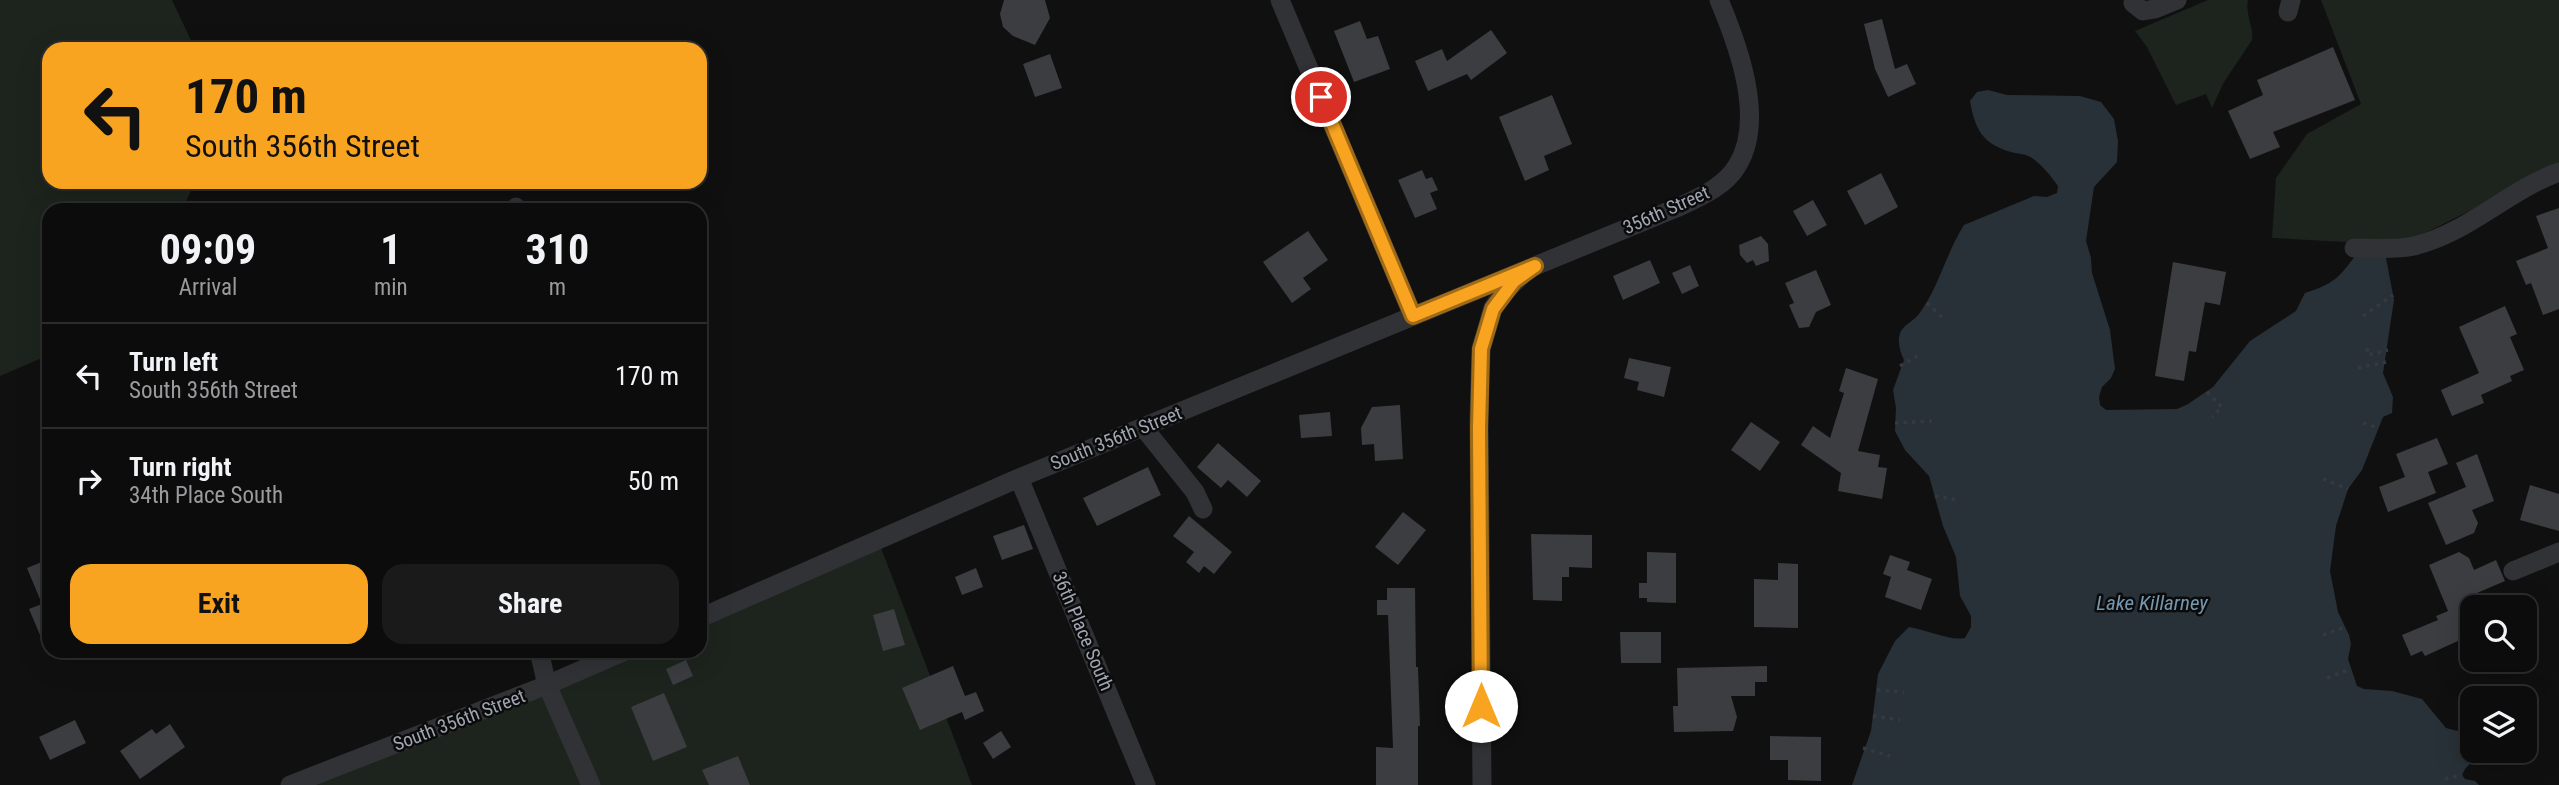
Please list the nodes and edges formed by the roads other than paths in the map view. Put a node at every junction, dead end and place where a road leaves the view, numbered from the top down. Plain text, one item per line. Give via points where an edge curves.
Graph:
1 (1280, 0) edge
2 (1719, 0) edge
3 (2177, 0) edge
4 (2133, 3) dead end
5 (2559, 172) edge
6 (2354, 248) dead end
7 (1535, 266) junction
8 (1413, 316) junction
9 (1143, 427) junction
10 (1019, 478) junction
11 (1203, 509) dead end
12 (2559, 552) edge
13 (2513, 571) dead end
14 (707, 615) edge
15 (541, 658) edge
16 (609, 658) edge
17 (547, 685) junction
18 (290, 785) edge
19 (591, 785) edge
20 (1146, 785) edge
21 (1482, 785) edge

1 - 8 street
2 - 7 street, 356th Street via 1744,73 1748,112 1744,152 1737,166 1716,188 1681,206
3 - 4 street via 2143,11
5 - 6 street via 2467,225 2412,247
7 - 8 street, South 356th Street
7 - 21 street via 1514,281 1493,309 1481,349
8 - 9 street, South 356th Street
9 - 10 street, South 356th Street
9 - 11 street via 1195,492
10 - 14 street, South 356th Street
10 - 20 street, 36th Place South
12 - 13 street
15 - 17 street
16 - 17 street, South 356th Street
17 - 18 street, South 356th Street
17 - 19 street

